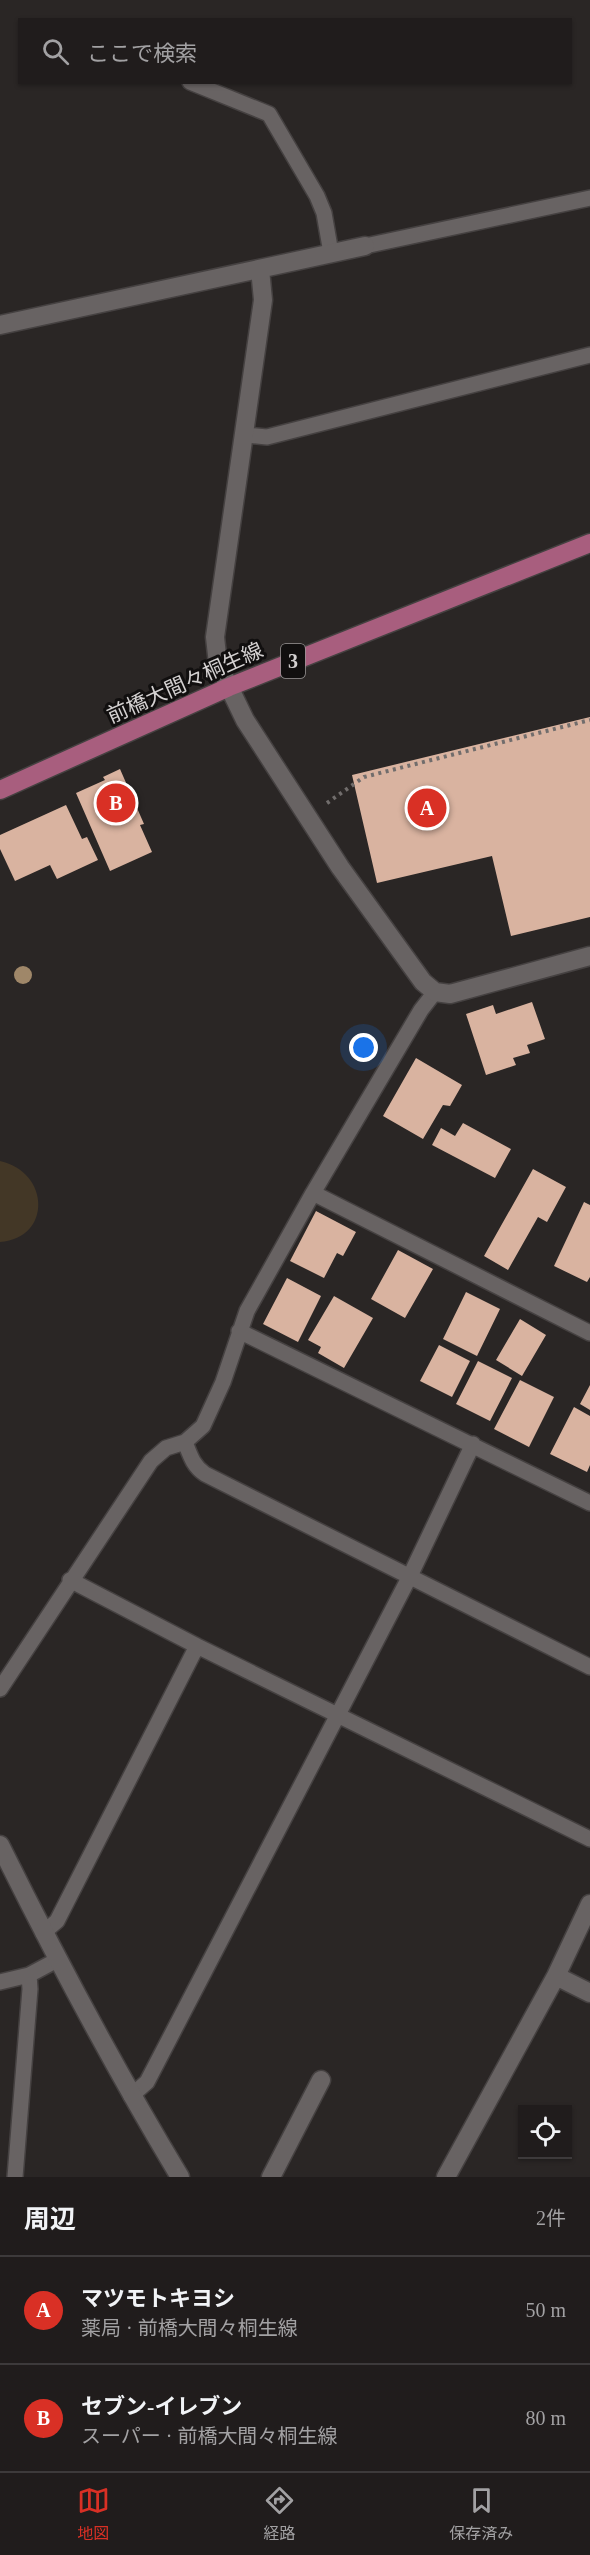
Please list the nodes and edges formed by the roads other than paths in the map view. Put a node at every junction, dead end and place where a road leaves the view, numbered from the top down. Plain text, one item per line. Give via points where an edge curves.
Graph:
1 (195, 84) edge
2 (590, 198) edge
3 (365, 246) joint
4 (331, 253) junction
5 (260, 269) junction
6 (0, 325) edge
7 (590, 355) edge
8 (245, 435) junction
9 (590, 543) edge
10 (229, 687) junction
11 (0, 790) edge
12 (590, 956) edge
13 (435, 992) junction
14 (313, 1193) junction
15 (239, 1331) junction
16 (590, 1333) edge
17 (185, 1442) junction
18 (473, 1444) junction
19 (590, 1503) edge
20 (410, 1576) junction
21 (70, 1580) junction
22 (197, 1646) junction
23 (590, 1667) edge
24 (0, 1689) edge
25 (337, 1713) junction
26 (590, 1839) edge
27 (0, 1845) edge
28 (590, 1904) edge
29 (43, 1933) junction
30 (57, 1960) junction
31 (29, 1975) junction
32 (556, 1976) junction
33 (0, 1982) edge
34 (590, 1993) edge
35 (321, 2080) dead end
36 (131, 2096) junction
37 (15, 2177) edge
38 (180, 2177) edge
39 (271, 2177) edge
40 (446, 2177) edge

1 - 4 lane via 269,114 317,196
2 - 3 lane
3 - 4 street
4 - 5 street
5 - 6 street
5 - 8 street via 263,300
7 - 8 lane via 267,436
8 - 10 street via 215,637 218,664
9 - 10 main road, 前橋大間々桐生線 / 3
10 - 11 main road, 前橋大間々桐生線 / 3
10 - 13 street via 245,720 340,867 423,982
12 - 13 street via 450,994
13 - 14 lane
14 - 15 lane
14 - 16 lane
15 - 17 lane via 209,1414 203,1426
15 - 18 lane
17 - 20 lane via 197,1469 205,1474
17 - 21 lane via 166,1448 151,1461
18 - 19 lane
18 - 20 lane
20 - 23 lane
20 - 25 lane
21 - 22 lane
21 - 24 lane
22 - 25 lane
22 - 29 lane via 57,1921
25 - 26 lane
25 - 36 lane via 147,2082
27 - 29 street
28 - 32 street
29 - 30 street
30 - 31 lane
30 - 36 street
31 - 33 lane
31 - 37 lane
32 - 34 street
32 - 40 street
35 - 39 street
36 - 38 street

